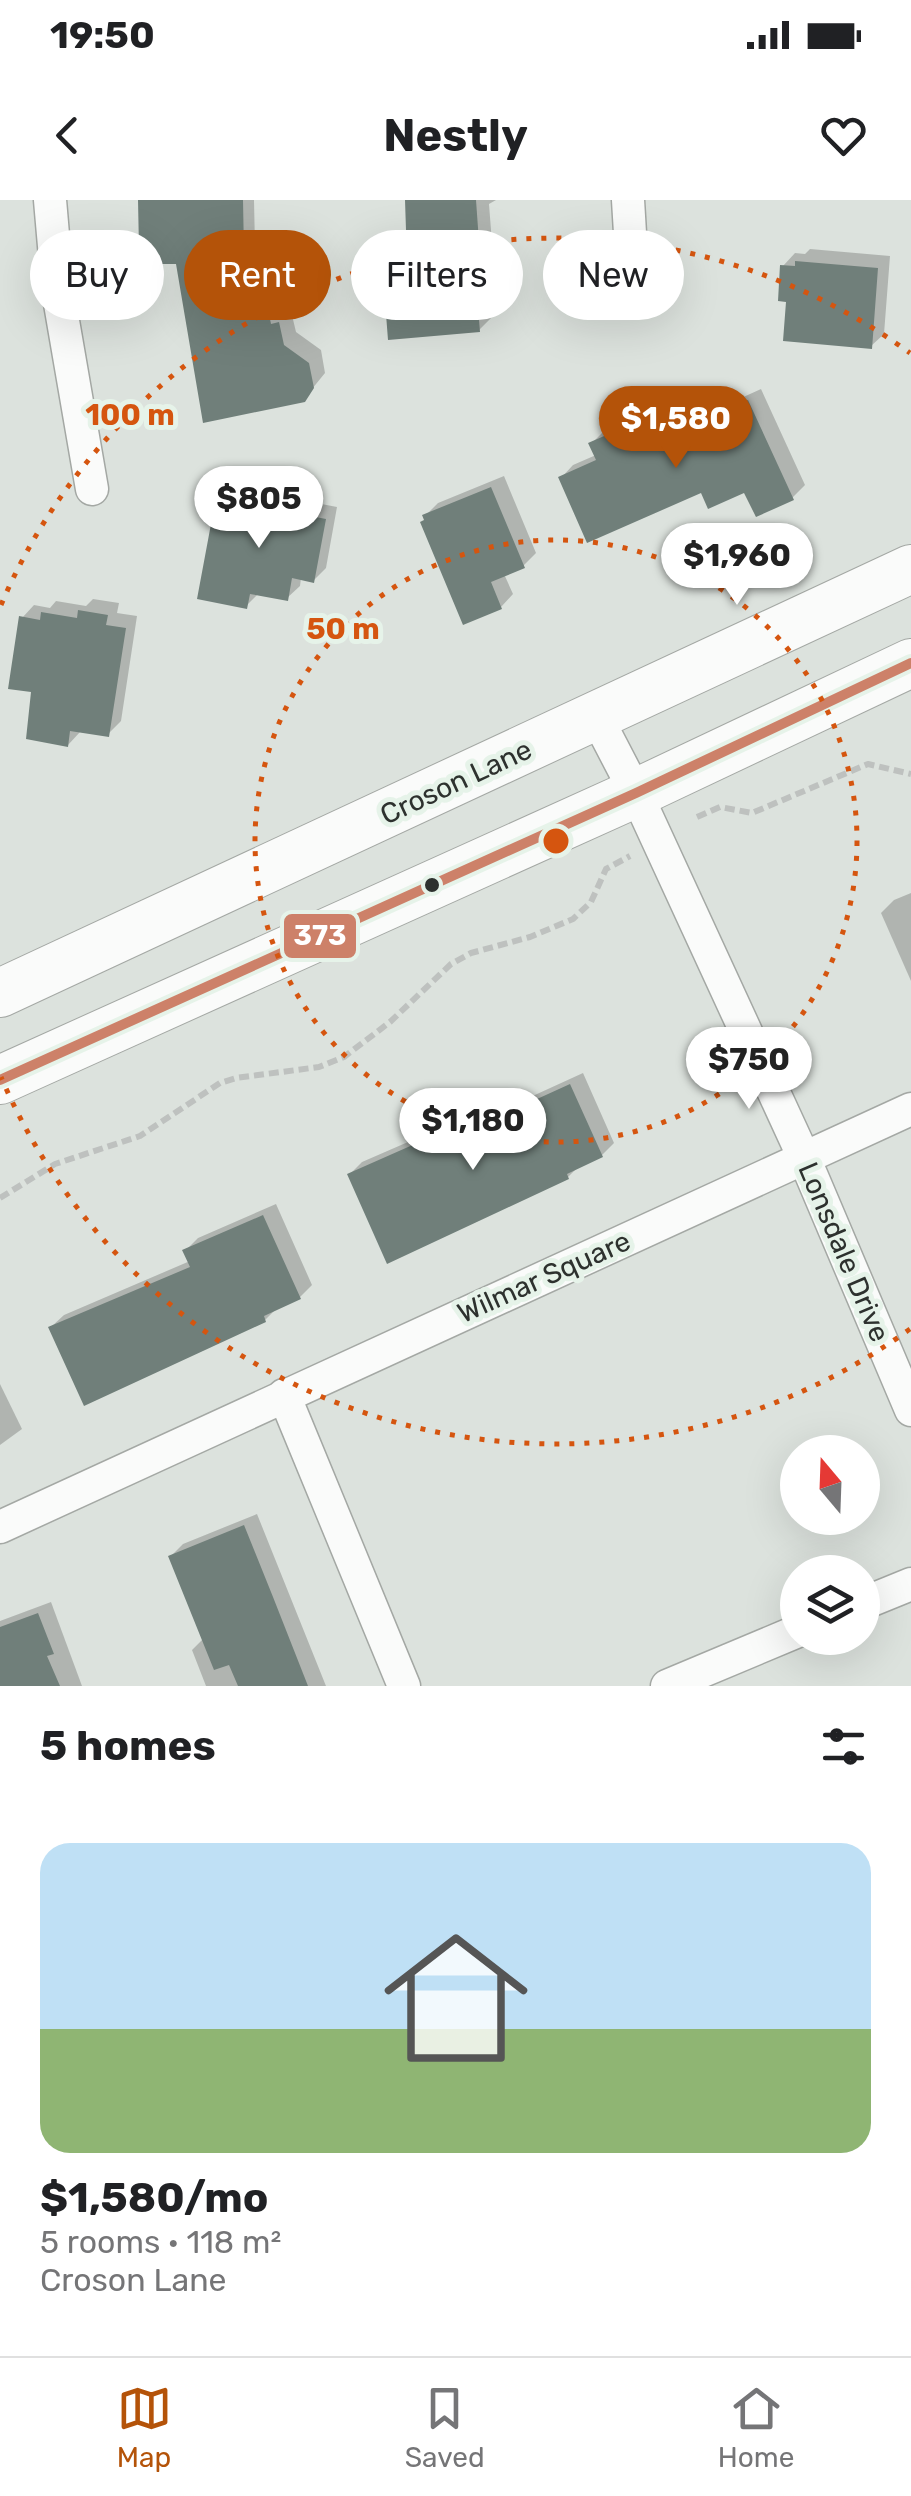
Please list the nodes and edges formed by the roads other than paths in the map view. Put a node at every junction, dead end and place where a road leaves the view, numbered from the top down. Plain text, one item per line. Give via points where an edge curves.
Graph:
1 (50, 200) edge
2 (628, 200) edge
3 (630, 230) edge
4 (92, 490) dead end
5 (911, 569) edge
6 (911, 663) edge
7 (596, 716) junction
8 (636, 792) junction
9 (0, 993) edge
10 (0, 1080) edge
11 (911, 1109) edge
12 (805, 1160) junction
13 (284, 1394) junction
14 (911, 1410) edge
15 (0, 1527) edge
16 (911, 1584) edge
17 (880, 1597) edge
18 (780, 1639) edge
19 (404, 1686) edge
20 (667, 1686) edge

1 - 4 street via 58,292
2 - 3 street
5 - 7 main road, Croson Lane
6 - 8 main road
7 - 8 street, Lonsdale Drive
7 - 9 main road, Croson Lane
8 - 10 main road
8 - 12 street, Lonsdale Drive
11 - 12 street, Wilmar Square
12 - 13 street, Wilmar Square
12 - 14 street, Lonsdale Drive
13 - 15 street, Wilmar Square
13 - 19 street
16 - 17 street
18 - 20 street

